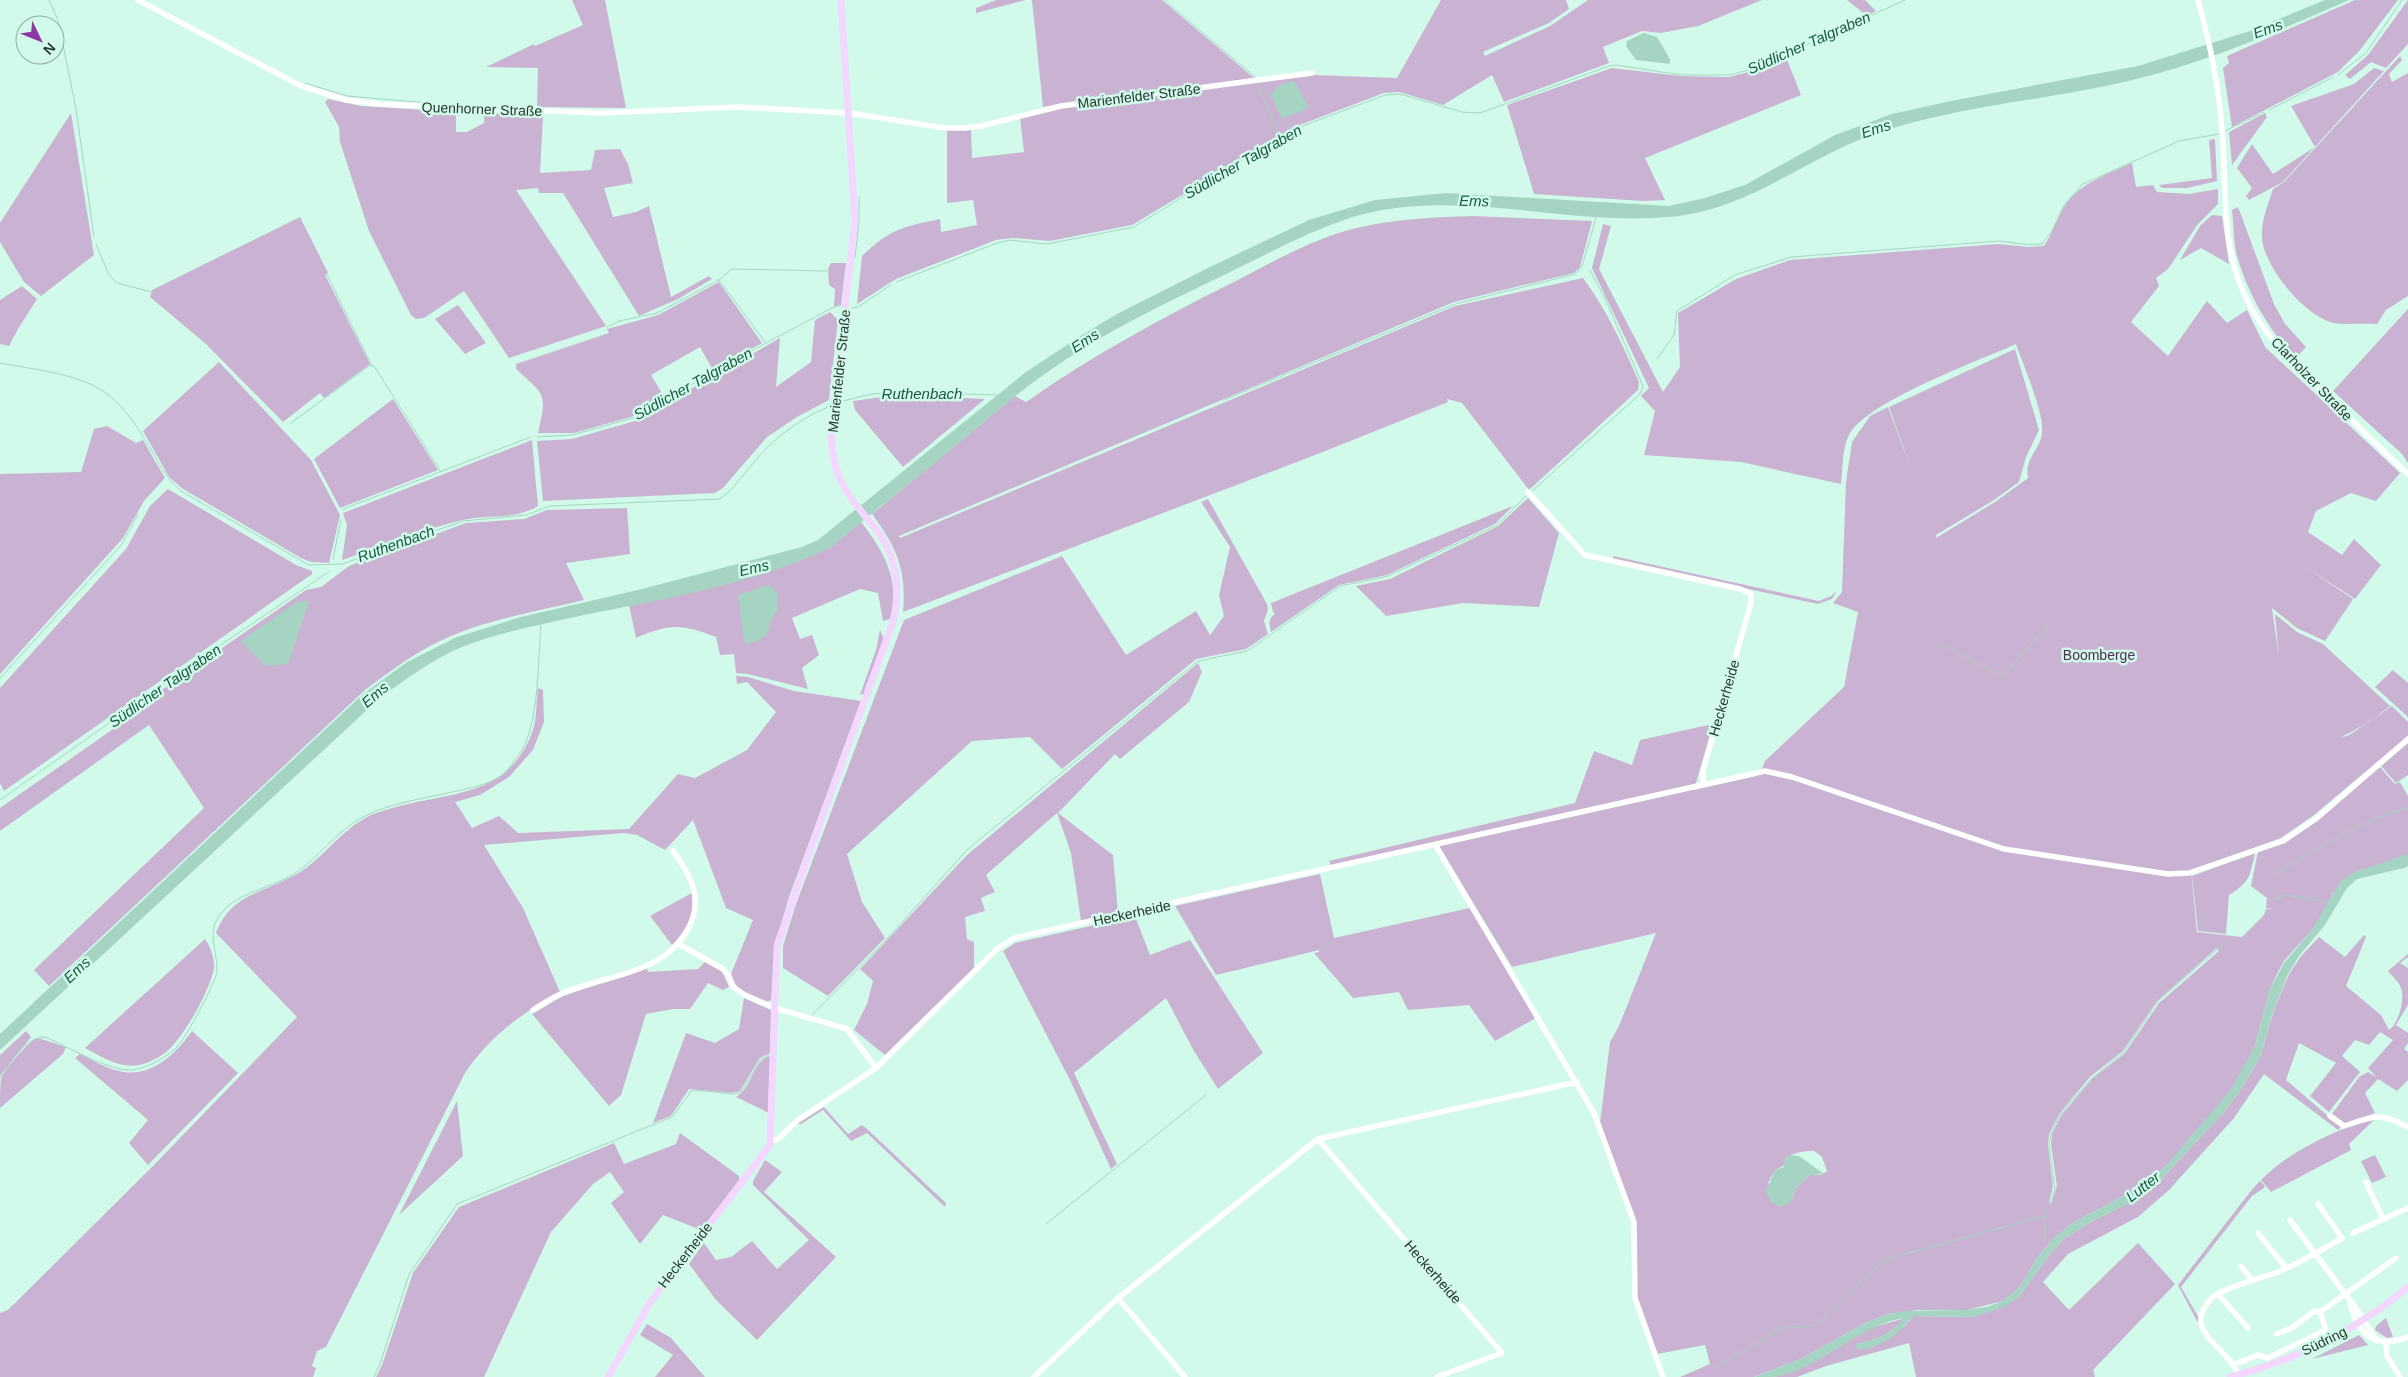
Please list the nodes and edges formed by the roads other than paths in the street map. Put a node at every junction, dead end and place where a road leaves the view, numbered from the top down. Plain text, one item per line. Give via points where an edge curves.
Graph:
1 (138, 0) edge
2 (841, 0) edge
3 (2198, 0) edge
4 (1312, 73) dead end
5 (849, 113) junction
6 (2408, 474) edge
7 (1528, 492) dead end
8 (866, 698) joint
9 (2408, 740) edge
10 (1703, 784) junction
11 (1436, 846) junction
12 (673, 851) dead end
13 (679, 944) junction
14 (775, 1008) junction
15 (533, 1010) dead end
16 (876, 1068) junction
17 (1577, 1082) junction
18 (2330, 1116) dead end
19 (2408, 1127) edge
20 (1318, 1139) junction
21 (772, 1140) junction
22 (2366, 1182) dead end
23 (2318, 1204) dead end
24 (2408, 1209) edge
25 (2383, 1219) junction
26 (2290, 1220) dead end
27 (2353, 1233) dead end
28 (2258, 1234) dead end
29 (2315, 1253) junction
30 (2396, 1258) dead end
31 (2241, 1266) dead end
32 (2286, 1268) junction
33 (2252, 1280) junction
34 (2408, 1287) edge
35 (2218, 1294) junction
36 (2345, 1296) junction
37 (1118, 1298) junction
38 (2320, 1312) junction
39 (2361, 1321) junction
40 (2248, 1328) dead end
41 (2276, 1334) dead end
42 (2408, 1337) edge
43 (2386, 1343) junction
44 (2233, 1364) junction
45 (2234, 1376) edge
46 (608, 1377) edge
47 (1034, 1377) edge
48 (1185, 1377) edge
49 (1437, 1377) edge
50 (1663, 1377) edge
51 (2400, 1377) edge

1 - 5 street, Quenhorner Straße via 301,86 361,102 600,113 738,108
2 - 5 main road, Marienfelder Straße
3 - 6 street, Clarholzer Straße via 2213,62 2222,128 2227,232 2234,268 2247,300 2262,327 2290,360
4 - 5 street, Marienfelder Straße via 1061,106 965,128 945,128
5 - 8 main road, Marienfelder Straße via 855,220 836,380 832,451 840,479 890,552 898,595 893,622
7 - 10 street, Heckerheide via 1585,555 1751,594 1702,771
8 - 14 main road, Heckerheide via 777,946
9 - 10 street via 2317,818 2284,841 2189,873 2168,874 2004,849 1770,771
10 - 11 street, Heckerheide
11 - 16 street, Heckerheide via 1014,938 998,948
11 - 17 street
12 - 13 street via 692,878 696,897 694,916
13 - 14 street via 723,969 733,987 740,992
13 - 15 street via 653,963 563,993
14 - 16 street via 847,1029
14 - 21 main road, Heckerheide
16 - 21 street, Heckerheide via 798,1120 777,1140
17 - 20 street
17 - 50 street via 1594,1113 1634,1222 1635,1298
18 - 19 street via 2344,1126 2375,1116 2388,1117
20 - 37 street
20 - 49 street, Heckerheide via 1502,1353
21 - 46 main road, Heckerheide via 766,1154 651,1301
22 - 25 street
23 - 29 street via 2342,1238
24 - 25 street
25 - 27 street
26 - 29 street
28 - 32 street
29 - 32 street
29 - 36 street
30 - 36 street
31 - 33 street
32 - 33 street
33 - 35 street
34 - 39 main road, Südring
35 - 40 street
35 - 44 street via 2209,1302 2201,1324
36 - 38 street
36 - 39 street
37 - 47 street
37 - 48 street
38 - 41 street via 2314,1311 2292,1328
38 - 44 street via 2326,1330 2268,1358 2258,1355
39 - 43 street via 2377,1341
39 - 45 main road, Südring via 2310,1350
42 - 43 street
43 - 51 street via 2387,1356
44 - 45 street

